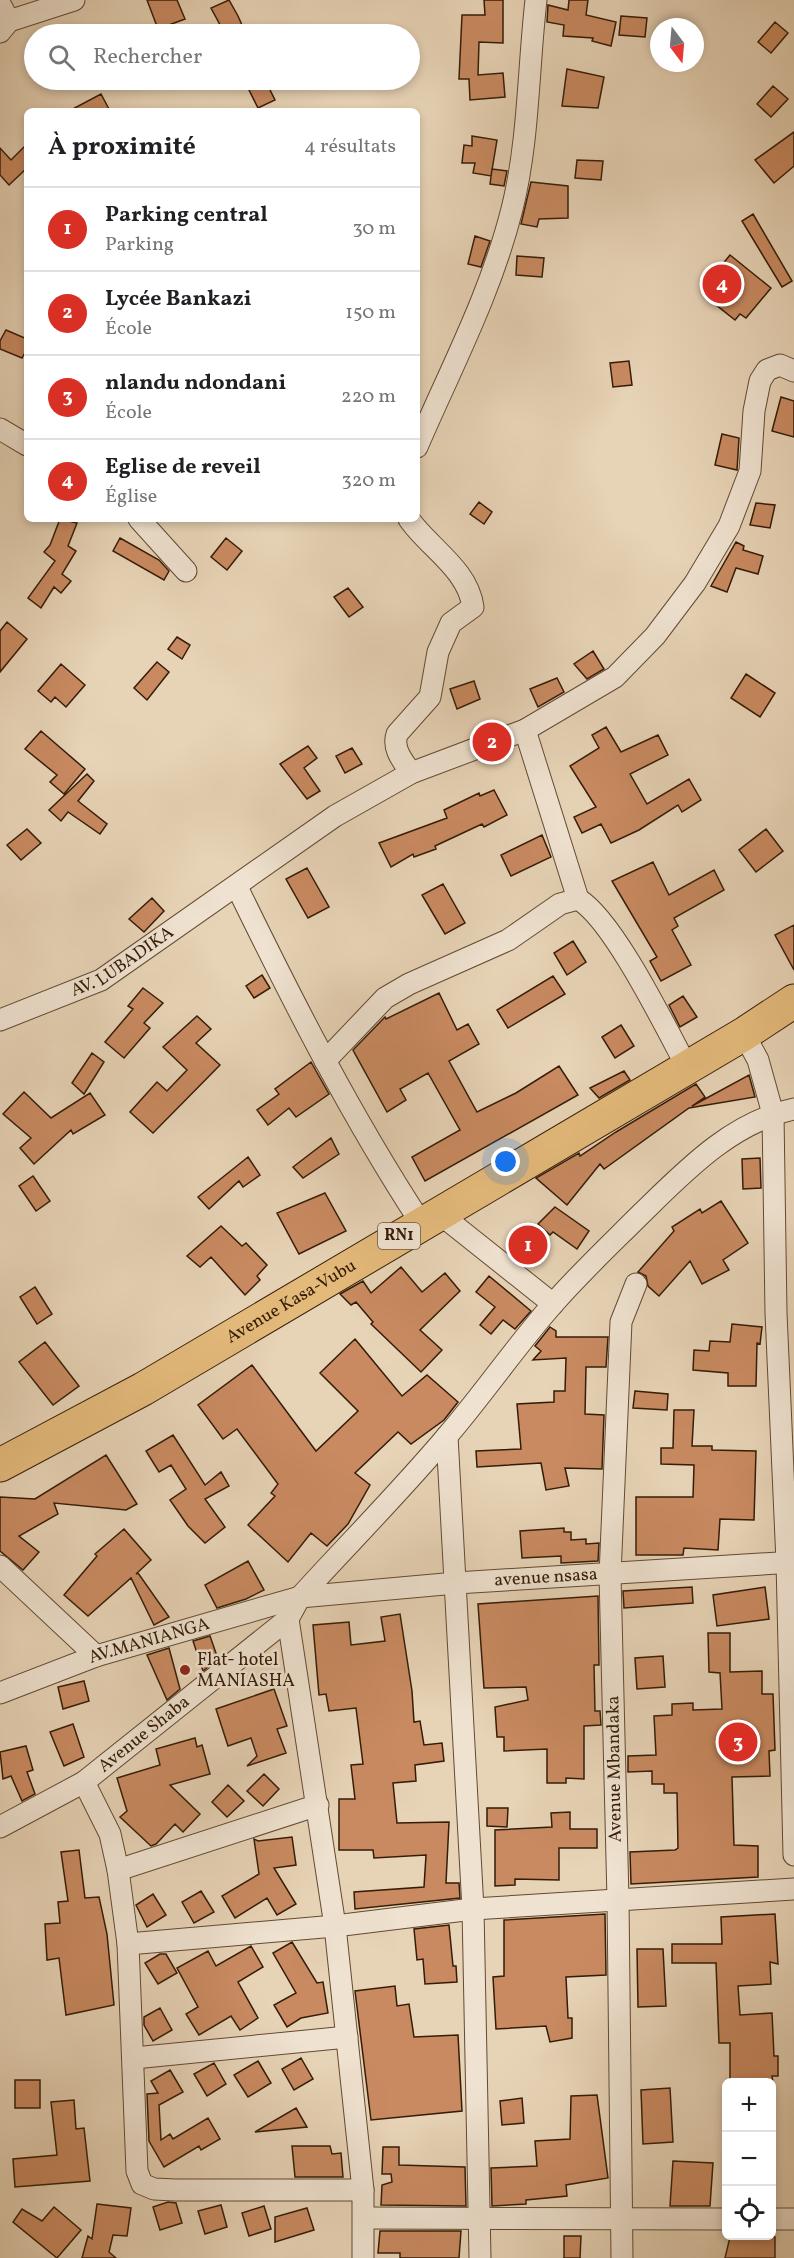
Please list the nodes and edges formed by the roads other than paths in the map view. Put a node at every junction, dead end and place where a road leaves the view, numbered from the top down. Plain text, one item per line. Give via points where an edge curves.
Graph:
1 (74, 0) edge
2 (536, 0) edge
3 (3, 19) edge
4 (794, 371) edge
5 (0, 429) edge
6 (420, 441) edge
7 (24, 443) edge
8 (141, 522) edge
9 (411, 522) edge
10 (186, 571) dead end
11 (525, 730) junction
12 (411, 773) junction
13 (237, 887) junction
14 (578, 899) junction
15 (794, 1001) edge
16 (0, 1020) edge
17 (744, 1034) junction
18 (325, 1061) junction
19 (687, 1067) junction
20 (784, 1112) edge
21 (430, 1219) junction
22 (636, 1284) dead end
23 (553, 1304) junction
24 (447, 1436) junction
25 (0, 1465) edge
26 (790, 1562) edge
27 (0, 1566) edge
28 (610, 1575) junction
29 (456, 1583) junction
30 (300, 1597) junction
31 (288, 1619) junction
32 (96, 1656) junction
33 (0, 1693) edge
34 (84, 1782) junction
35 (318, 1805) junction
36 (0, 1827) edge
37 (794, 1855) edge
38 (118, 1870) junction
39 (794, 1889) edge
40 (618, 1900) junction
41 (473, 1909) junction
42 (335, 1926) junction
43 (128, 1944) junction
44 (347, 2037) junction
45 (134, 2058) junction
46 (363, 2190) junction
47 (364, 2218) junction
48 (480, 2218) junction
49 (623, 2218) junction
50 (722, 2219) edge
51 (776, 2219) edge
52 (794, 2219) edge
53 (363, 2258) edge
54 (480, 2258) edge
55 (622, 2258) edge

1 - 3 street
2 - 6 street via 526,128 512,208 468,337
4 - 11 street, AV. LUBADIKA via 780,364 767,370 760,381 750,471 729,526 695,583 655,636 615,677
5 - 7 street
8 - 10 street
9 - 12 street via 447,559 473,606 451,623 438,652 430,697 394,742
11 - 12 street, AV. LUBADIKA
11 - 14 street
12 - 13 street, AV. LUBADIKA via 335,816
13 - 16 street, AV. LUBADIKA via 101,980
13 - 18 street
14 - 18 street via 560,904 508,940 385,998
14 - 19 street via 591,906 627,958
15 - 17 highway, Avenue Kasa-Vubu / RN1
17 - 19 highway, Avenue Kasa-Vubu / RN1
17 - 20 street via 768,1088
18 - 21 street via 389,1175
19 - 21 highway, Avenue Kasa-Vubu / RN1
20 - 23 street, Avenue Shaba via 730,1137 686,1170
20 - 26 street via 776,1313
21 - 23 street
21 - 25 highway, Avenue Kasa-Vubu / RN1 via 143,1389
22 - 28 street, Avenue Mbandaka via 621,1322
23 - 24 street, Avenue Shaba
24 - 29 street
24 - 30 street, Avenue Shaba
26 - 28 street, avenue nsasa
26 - 37 street
27 - 32 street
28 - 29 street, avenue nsasa
28 - 40 street, Avenue Mbandaka
29 - 30 street, avenue nsasa
29 - 41 street
30 - 31 street, Avenue Shaba
30 - 32 street, AV.MANIANGA
31 - 34 street, Avenue Shaba
31 - 35 street
32 - 33 street, AV.MANIANGA
34 - 36 street, Avenue Shaba
34 - 38 street via 110,1834
35 - 38 street
35 - 42 street
38 - 43 street
39 - 40 street
40 - 41 street
40 - 49 street, Avenue Mbandaka
41 - 42 street
41 - 48 street
42 - 43 street
42 - 44 street
43 - 45 street
44 - 45 street
44 - 46 street
45 - 46 street via 137,2171 142,2184 175,2190
46 - 47 street
47 - 48 street
47 - 53 street
48 - 49 street
48 - 54 street
49 - 50 street
49 - 55 street, Avenue Mbandaka
51 - 52 street

